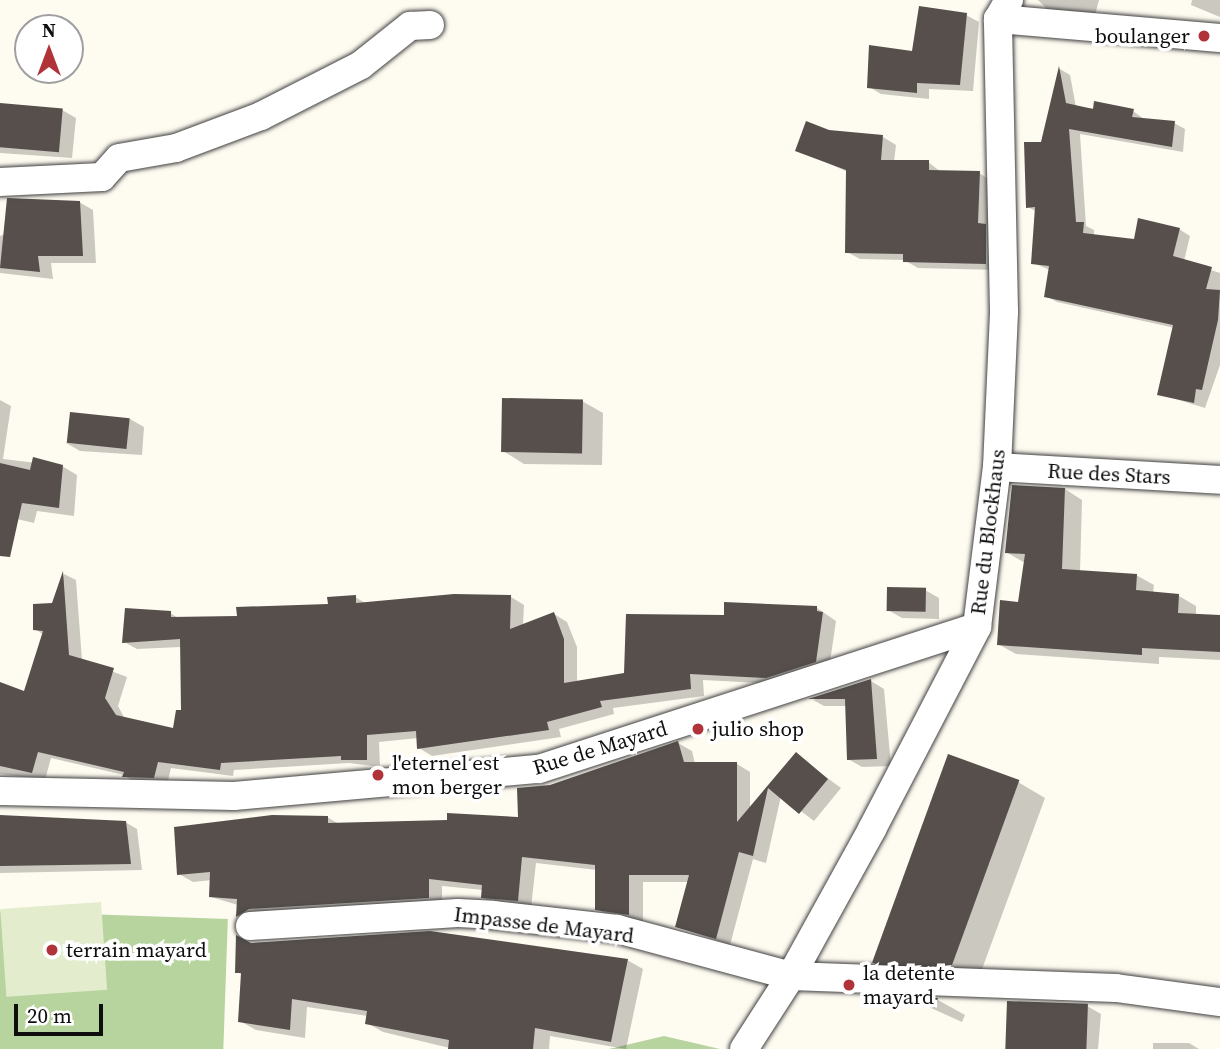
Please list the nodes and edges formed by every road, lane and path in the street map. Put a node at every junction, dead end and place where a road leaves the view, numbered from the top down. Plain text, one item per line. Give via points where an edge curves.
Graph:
1 (1004, 10) edge
2 (430, 25) dead end
3 (1220, 38) edge
4 (0, 181) edge
5 (998, 467) junction
6 (1220, 480) edge
7 (976, 627) junction
8 (0, 791) edge
9 (250, 926) dead end
10 (791, 976) junction
11 (1220, 1002) edge
12 (744, 1049) edge

1 - 3 street
1 - 5 street, Rue du Blockhaus via 1004,311
2 - 4 street via 410,26 361,65 261,117 176,148 119,158 102,177
5 - 6 street, Rue des Stars
5 - 7 street, Rue du Blockhaus
7 - 8 street, Rue de Mayard via 539,769 234,796
7 - 10 street, Rue du Blockhaus
9 - 10 street, Impasse de Mayard via 458,913 493,915 617,929
10 - 11 street, Impasse de Mayard via 1116,988
10 - 12 street, Rue du Blockhaus

